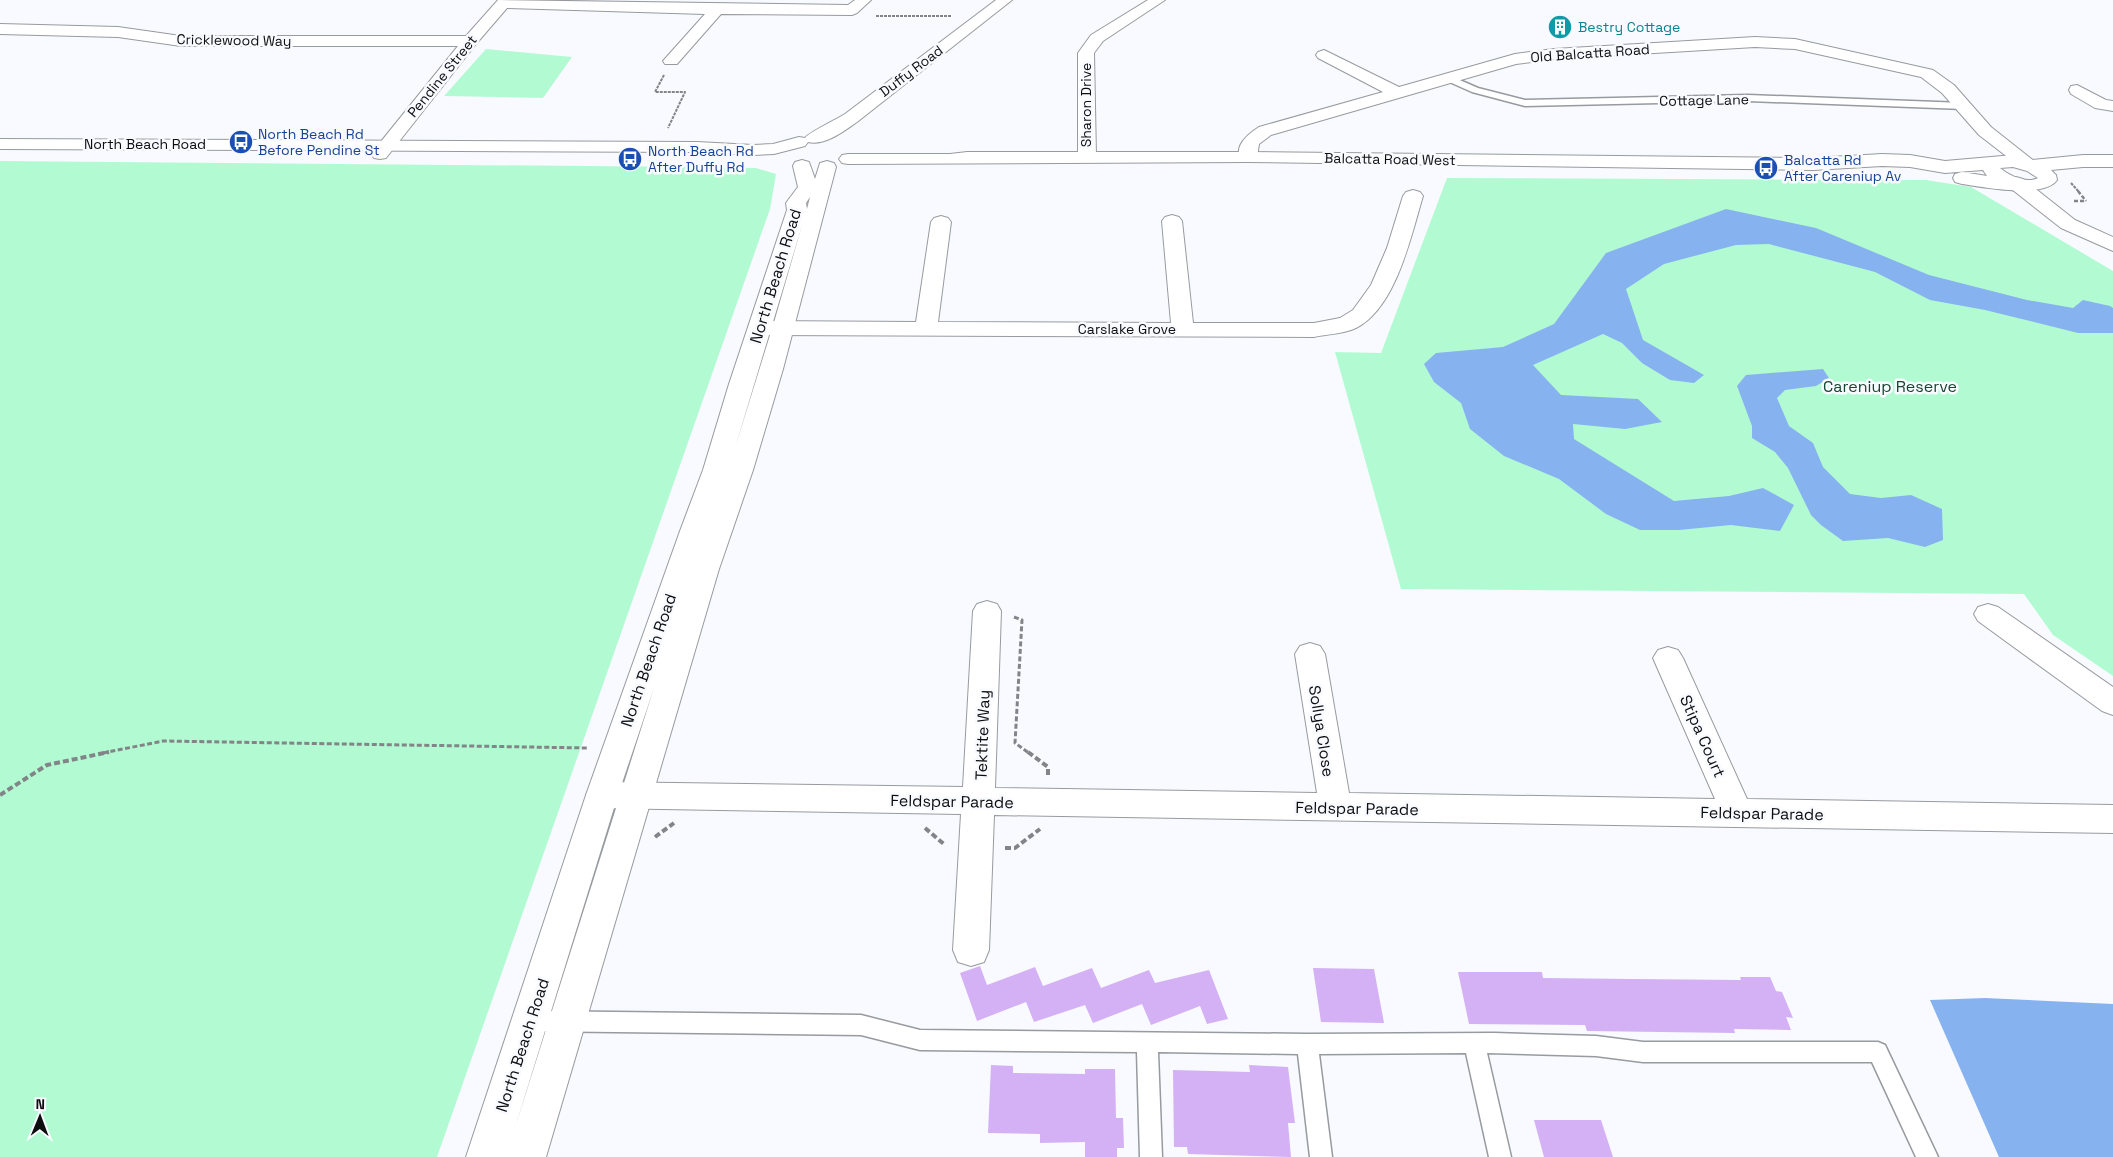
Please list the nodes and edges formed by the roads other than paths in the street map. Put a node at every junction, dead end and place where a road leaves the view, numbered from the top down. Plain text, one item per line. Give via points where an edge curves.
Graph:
1 (1005, 0) edge
2 (1016, 0) edge
3 (1158, 0) edge
4 (505, 2) edge
5 (858, 5) edge
6 (717, 9) junction
7 (0, 29) edge
8 (470, 41) junction
9 (1324, 55) dead end
10 (670, 61) road end
11 (1448, 78) junction
12 (2077, 90) dead end
13 (1398, 93) junction
14 (1964, 106) junction
15 (2113, 106) edge
16 (1985, 131) junction
17 (0, 144) edge
18 (384, 150) junction
19 (823, 151) junction
20 (0, 152) edge
21 (1087, 156) junction
22 (1248, 157) junction
23 (2113, 161) edge
24 (1993, 163) junction
25 (1813, 164) junction
26 (2031, 165) junction
27 (2113, 173) edge
28 (2048, 180) junction
29 (2015, 183) junction
30 (1413, 196) dead end
31 (1172, 221) dead end
32 (941, 222) dead end
33 (2104, 241) edge
34 (926, 327) junction
35 (771, 328) junction
36 (1183, 329) junction
37 (987, 611) road end
38 (1988, 614) dead end
39 (1310, 654) dead end
40 (1668, 658) dead end
41 (2113, 703) edge
42 (602, 795) junction
43 (636, 795) junction
44 (979, 802) junction
45 (1335, 807) junction
46 (1737, 813) junction
47 (2113, 819) edge
48 (971, 950) dead end
49 (568, 1020) junction
50 (530, 1021) junction
51 (1147, 1042) junction
52 (1474, 1043) junction
53 (1307, 1044) junction
54 (486, 1157) edge
55 (526, 1157) edge
56 (1151, 1157) edge
57 (1321, 1157) edge
58 (1500, 1157) edge
59 (1927, 1157) edge

1 - 19 street, Duffy Road via 831,131
2 - 19 street, Duffy Road via 922,70 876,116 858,124
3 - 21 street, Sharon Drive via 1090,44 1086,53
4 - 6 street
4 - 8 street, Pendine Street
5 - 6 street
6 - 10 street
7 - 8 street, Cricklewood Way via 118,32 181,41
8 - 18 street, Pendine Street
9 - 13 street
11 - 13 street, Old Balcatta Road
11 - 14 lane, Cottage Lane via 1475,90 1525,103 1748,98
11 - 14 street, Old Balcatta Road via 1533,56 1755,42 1794,44 1927,74
12 - 15 street via 2101,104
13 - 22 street, Old Balcatta Road via 1265,131 1247,146
14 - 16 street
16 - 24 street
16 - 26 street
17 - 18 street, North Beach Road
18 - 19 street, North Beach Road
18 - 20 street, North Beach Road
19 - 21 street, Balcatta Road West via 950,159 967,156
19 - 35 street, North Beach Road via 809,239
21 - 22 street, Balcatta Road West
22 - 25 street, Balcatta Road West
23 - 26 street, Balcatta Road West
24 - 25 street, Balcatta Road West via 1961,167 1882,160
24 - 26 street, Balcatta Road West via 2009,161
24 - 29 street via 1990,166 1994,173
25 - 29 street, Balcatta Road West
26 - 28 street via 2042,170
27 - 28 street, Balcatta Road West via 2079,170
28 - 29 street, Balcatta Road West via 2032,185
28 - 33 street via 2062,202
29 - 33 street via 2068,224
30 - 36 street, Carslake Grove via 1392,261 1370,306 1348,323 1314,330
31 - 36 street
32 - 34 street
34 - 35 street, Carslake Grove
34 - 36 street, Carslake Grove
35 - 42 street, North Beach Road via 693,531
35 - 43 street, North Beach Road via 725,516 704,569
37 - 44 street, Tektite Way
38 - 41 street
39 - 45 street, Sollya Close
40 - 46 street, Stipa Court
42 - 43 street, Feldspar Parade
42 - 50 street, North Beach Road
43 - 44 street, Feldspar Parade
43 - 49 street, North Beach Road
44 - 45 street, Feldspar Parade
44 - 48 street, Tektite Way
45 - 46 street, Feldspar Parade
46 - 47 street, Feldspar Parade
49 - 50 lane
49 - 51 lane via 861,1025 920,1040
49 - 55 street, North Beach Road
50 - 54 street, North Beach Road
51 - 53 lane
51 - 56 lane
52 - 53 lane
52 - 58 lane
52 - 59 lane via 1596,1046 1643,1052 1878,1052
53 - 57 lane

